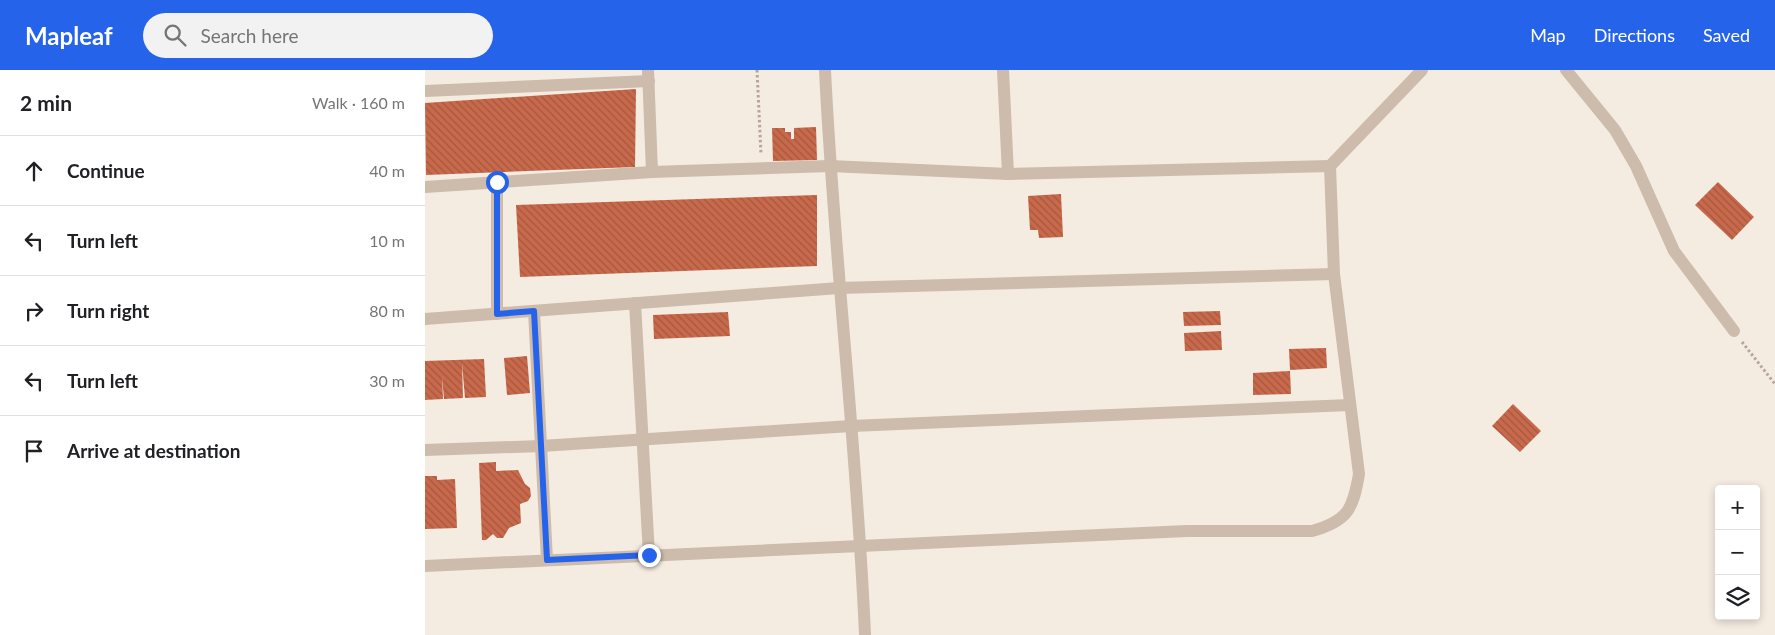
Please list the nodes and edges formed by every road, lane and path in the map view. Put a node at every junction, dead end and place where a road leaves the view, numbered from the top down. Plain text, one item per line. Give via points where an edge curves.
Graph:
1 (757, 70) edge
2 (825, 70) edge
3 (1003, 70) edge
4 (1422, 70) edge
5 (1567, 70) edge
6 (648, 76) edge
7 (425, 91) edge
8 (830, 166) junction
9 (1330, 166) junction
10 (761, 169) junction
11 (652, 172) junction
12 (1008, 174) junction
13 (497, 182) junction
14 (425, 187) edge
15 (1334, 274) junction
16 (839, 288) junction
17 (635, 304) junction
18 (534, 311) junction
19 (497, 314) junction
20 (425, 319) edge
21 (1734, 331) joint
22 (1775, 384) edge
23 (1350, 405) junction
24 (851, 426) junction
25 (642, 440) junction
26 (541, 446) junction
27 (425, 450) edge
28 (861, 545) junction
29 (649, 555) junction
30 (547, 560) junction
31 (425, 566) edge
32 (865, 635) edge

1 - 10 path
2 - 8 street
3 - 12 street
4 - 9 street
5 - 21 street via 1615,130 1636,166 1674,250
6 - 7 street
6 - 11 street
8 - 10 street
8 - 12 street
8 - 16 street
9 - 12 street
9 - 15 street
10 - 11 street
11 - 13 street
13 - 14 street
13 - 19 street
15 - 16 street
15 - 23 street
16 - 17 street
16 - 24 street
17 - 18 street
17 - 25 street
18 - 19 street
18 - 26 street
19 - 20 street
21 - 22 path
23 - 24 street
23 - 28 street via 1359,474 1355,497 1339,521 1312,531 1187,531
24 - 25 street
24 - 28 street
25 - 26 street
25 - 29 street
26 - 27 street
26 - 30 street
28 - 29 street
28 - 32 street
29 - 30 street
30 - 31 street

